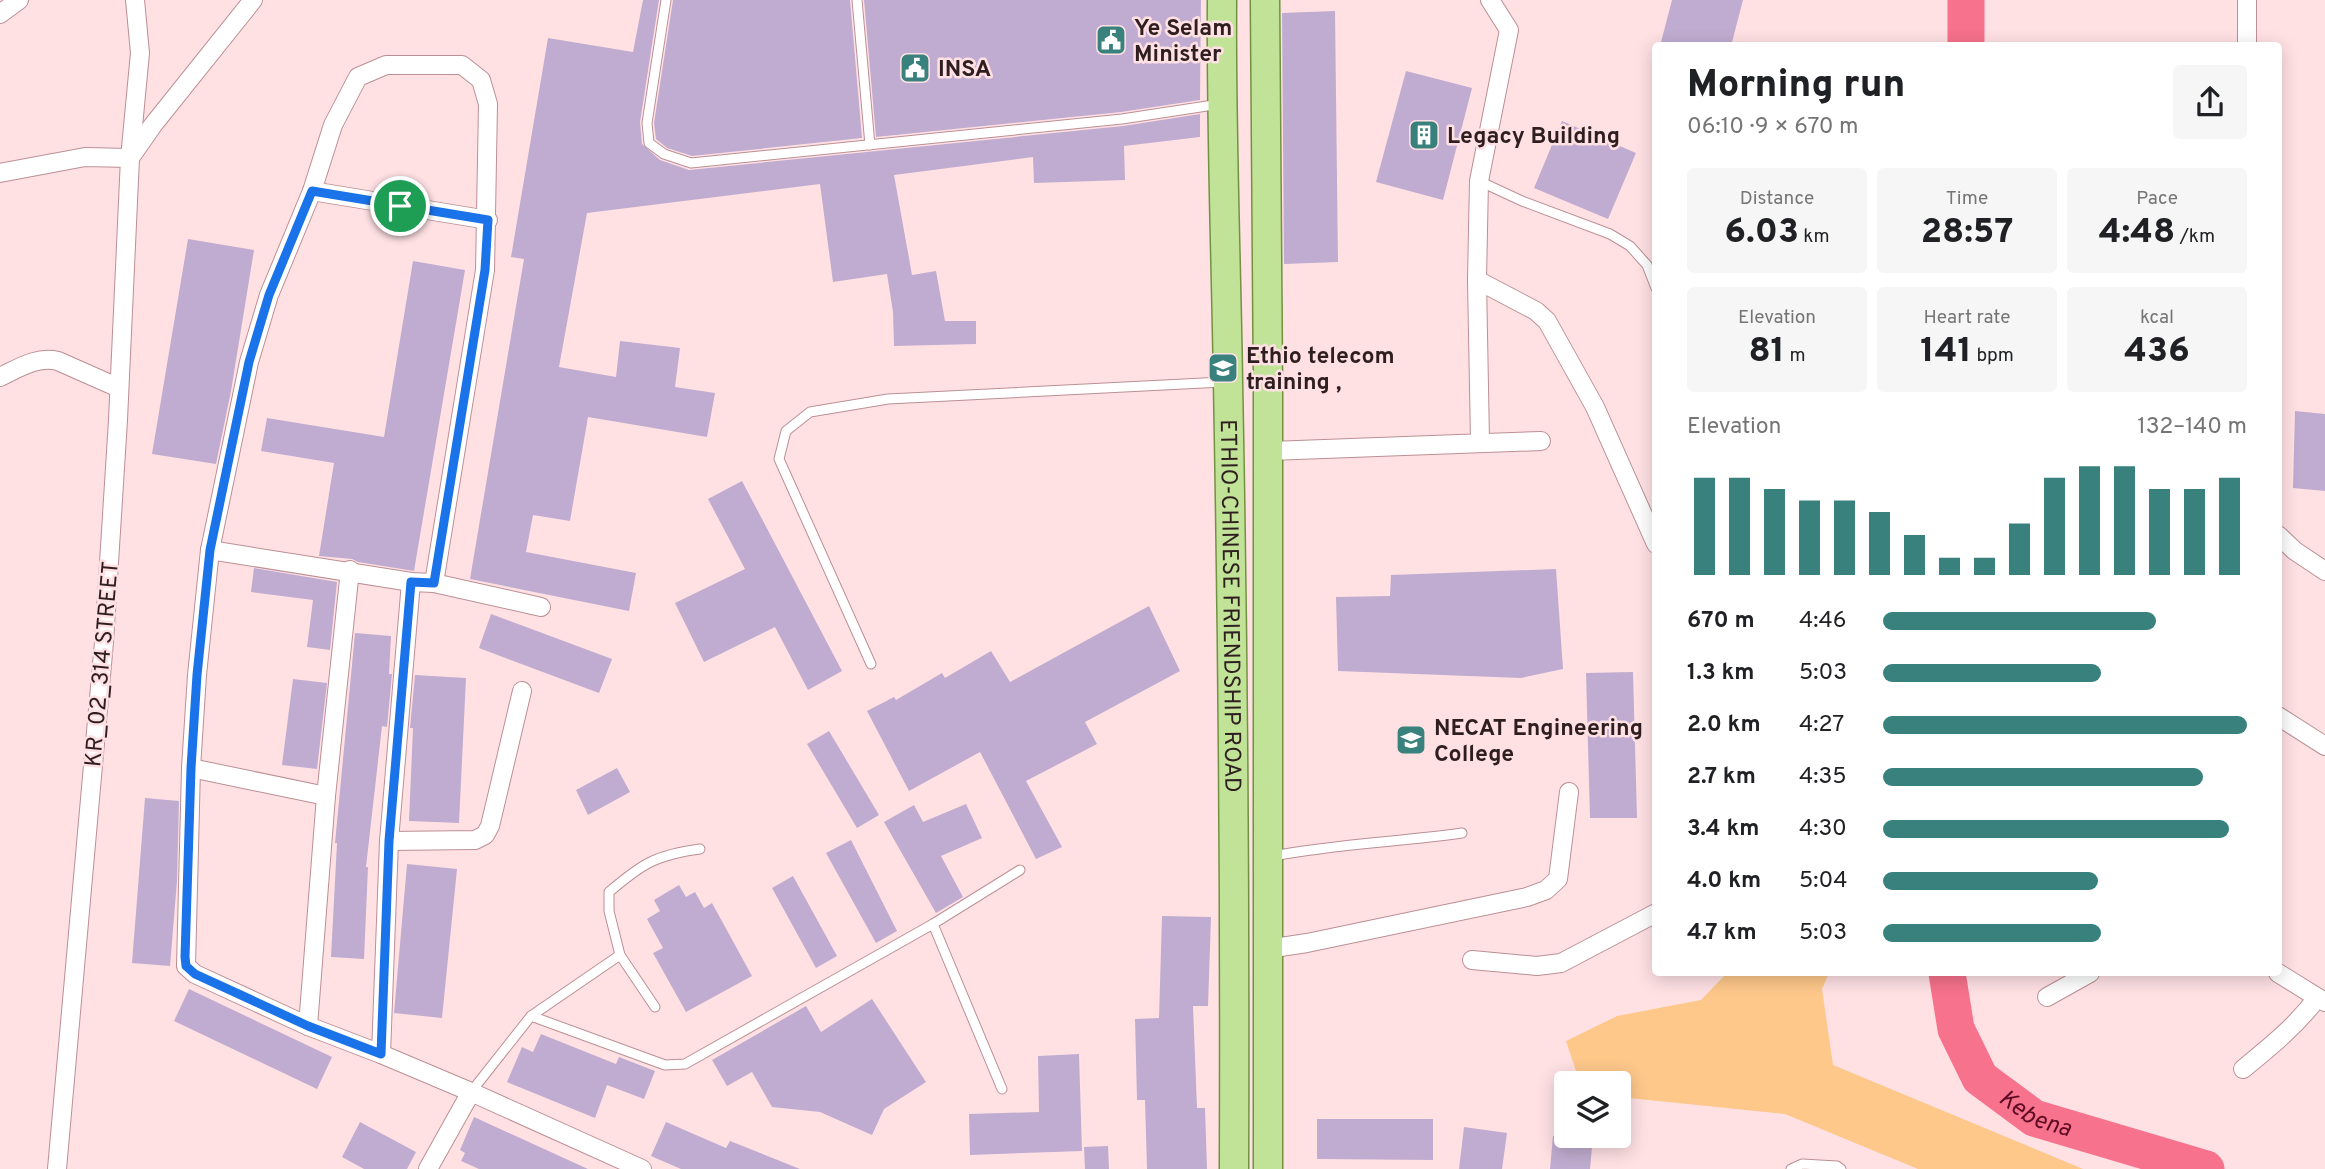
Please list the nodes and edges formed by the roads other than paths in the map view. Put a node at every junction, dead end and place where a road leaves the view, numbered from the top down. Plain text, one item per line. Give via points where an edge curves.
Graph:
1 (19, 0) edge
2 (135, 0) edge
3 (253, 0) edge
4 (666, 0) edge
5 (857, 0) edge
6 (1222, 0) edge
7 (1265, 0) edge
8 (1490, 0) edge
9 (2246, 0) edge
10 (0, 14) edge
11 (2247, 42) edge
12 (1221, 103) junction
13 (870, 145) junction
14 (131, 158) junction
15 (0, 173) edge
16 (1479, 181) junction
17 (312, 191) junction
18 (488, 220) junction
19 (1652, 278) edge
20 (1477, 280) junction
21 (0, 377) edge
22 (1228, 381) junction
23 (119, 388) junction
24 (1480, 441) junction
25 (1541, 441) dead end
26 (1267, 451) junction
27 (1652, 535) edge
28 (2282, 539) edge
29 (210, 550) junction
30 (350, 570) junction
31 (2325, 571) edge
32 (411, 582) junction
33 (434, 583) junction
34 (541, 607) dead end
35 (871, 664) dead end
36 (522, 691) dead end
37 (2282, 719) edge
38 (2325, 746) edge
39 (191, 768) junction
40 (1569, 792) dead end
41 (326, 796) junction
42 (1462, 832) dead end
43 (389, 841) junction
44 (700, 849) dead end
45 (1267, 858) junction
46 (1020, 870) dead end
47 (1269, 909) junction
48 (1235, 911) junction
49 (1652, 915) edge
50 (933, 924) junction
51 (1267, 949) junction
52 (620, 955) junction
53 (1472, 960) dead end
54 (2085, 976) edge
55 (2282, 976) edge
56 (2047, 997) dead end
57 (2321, 1000) edge
58 (655, 1007) dead end
59 (531, 1016) junction
60 (308, 1026) junction
61 (381, 1054) junction
62 (2243, 1069) dead end
63 (1002, 1090) dead end
64 (471, 1092) junction
65 (57, 1169) edge
66 (428, 1169) edge
67 (642, 1169) edge
68 (1234, 1169) edge
69 (1268, 1169) edge
70 (1791, 1169) edge
71 (1841, 1169) edge

1 - 10 street
2 - 14 street, KR_02_314 STREET via 140,53
3 - 14 street
4 - 13 lane via 647,123 649,143 664,154 691,163
5 - 13 lane
6 - 12 main road, ETHIO-CHINESE FRIENDSHIP ROAD
7 - 26 main road, ETHIO-CHINESE FRIENDSHIP ROAD
8 - 16 street via 1509,30
9 - 11 street
12 - 13 lane via 1122,120
12 - 22 main road, ETHIO-CHINESE FRIENDSHIP ROAD
14 - 15 street via 85,157
14 - 23 street, KR_02_314 STREET
16 - 19 lane via 1611,234 1630,246
16 - 20 street
17 - 18 street
17 - 18 street via 333,125 358,77 386,65 462,65 481,80 488,104
17 - 29 street via 269,295 249,362
18 - 33 street via 485,270
20 - 24 street
20 - 27 street via 1546,321 1595,407
21 - 23 street via 48,359
22 - 35 lane via 888,399 810,412 786,431 779,459
22 - 48 main road, ETHIO-CHINESE FRIENDSHIP ROAD
23 - 65 street, KR_02_314 STREET via 104,642
24 - 25 street
24 - 26 street
26 - 45 main road, ETHIO-CHINESE FRIENDSHIP ROAD
28 - 31 street
29 - 30 street
29 - 39 street
30 - 32 street
30 - 41 street
32 - 33 street
32 - 43 street
33 - 34 street
36 - 43 street via 485,835 475,840
37 - 38 street
39 - 41 street
39 - 60 street via 186,966
40 - 51 street via 1558,879 1546,890
41 - 60 street
42 - 45 lane via 1314,848
43 - 61 street
44 - 52 lane via 674,852 645,863 608,892
45 - 47 main road, ETHIO-CHINESE FRIENDSHIP ROAD
46 - 50 lane
47 - 48 main road
47 - 51 main road, ETHIO-CHINESE FRIENDSHIP ROAD
48 - 68 main road, ETHIO-CHINESE FRIENDSHIP ROAD
49 - 53 street via 1562,962 1537,965
50 - 59 lane via 685,1064 665,1065
50 - 63 lane
51 - 69 main road, ETHIO-CHINESE FRIENDSHIP ROAD
52 - 58 lane
52 - 59 lane
54 - 56 street
55 - 57 street
57 - 62 street
59 - 64 lane
60 - 61 street
61 - 64 street
64 - 66 street
64 - 67 street
70 - 71 lane via 1802,1164

